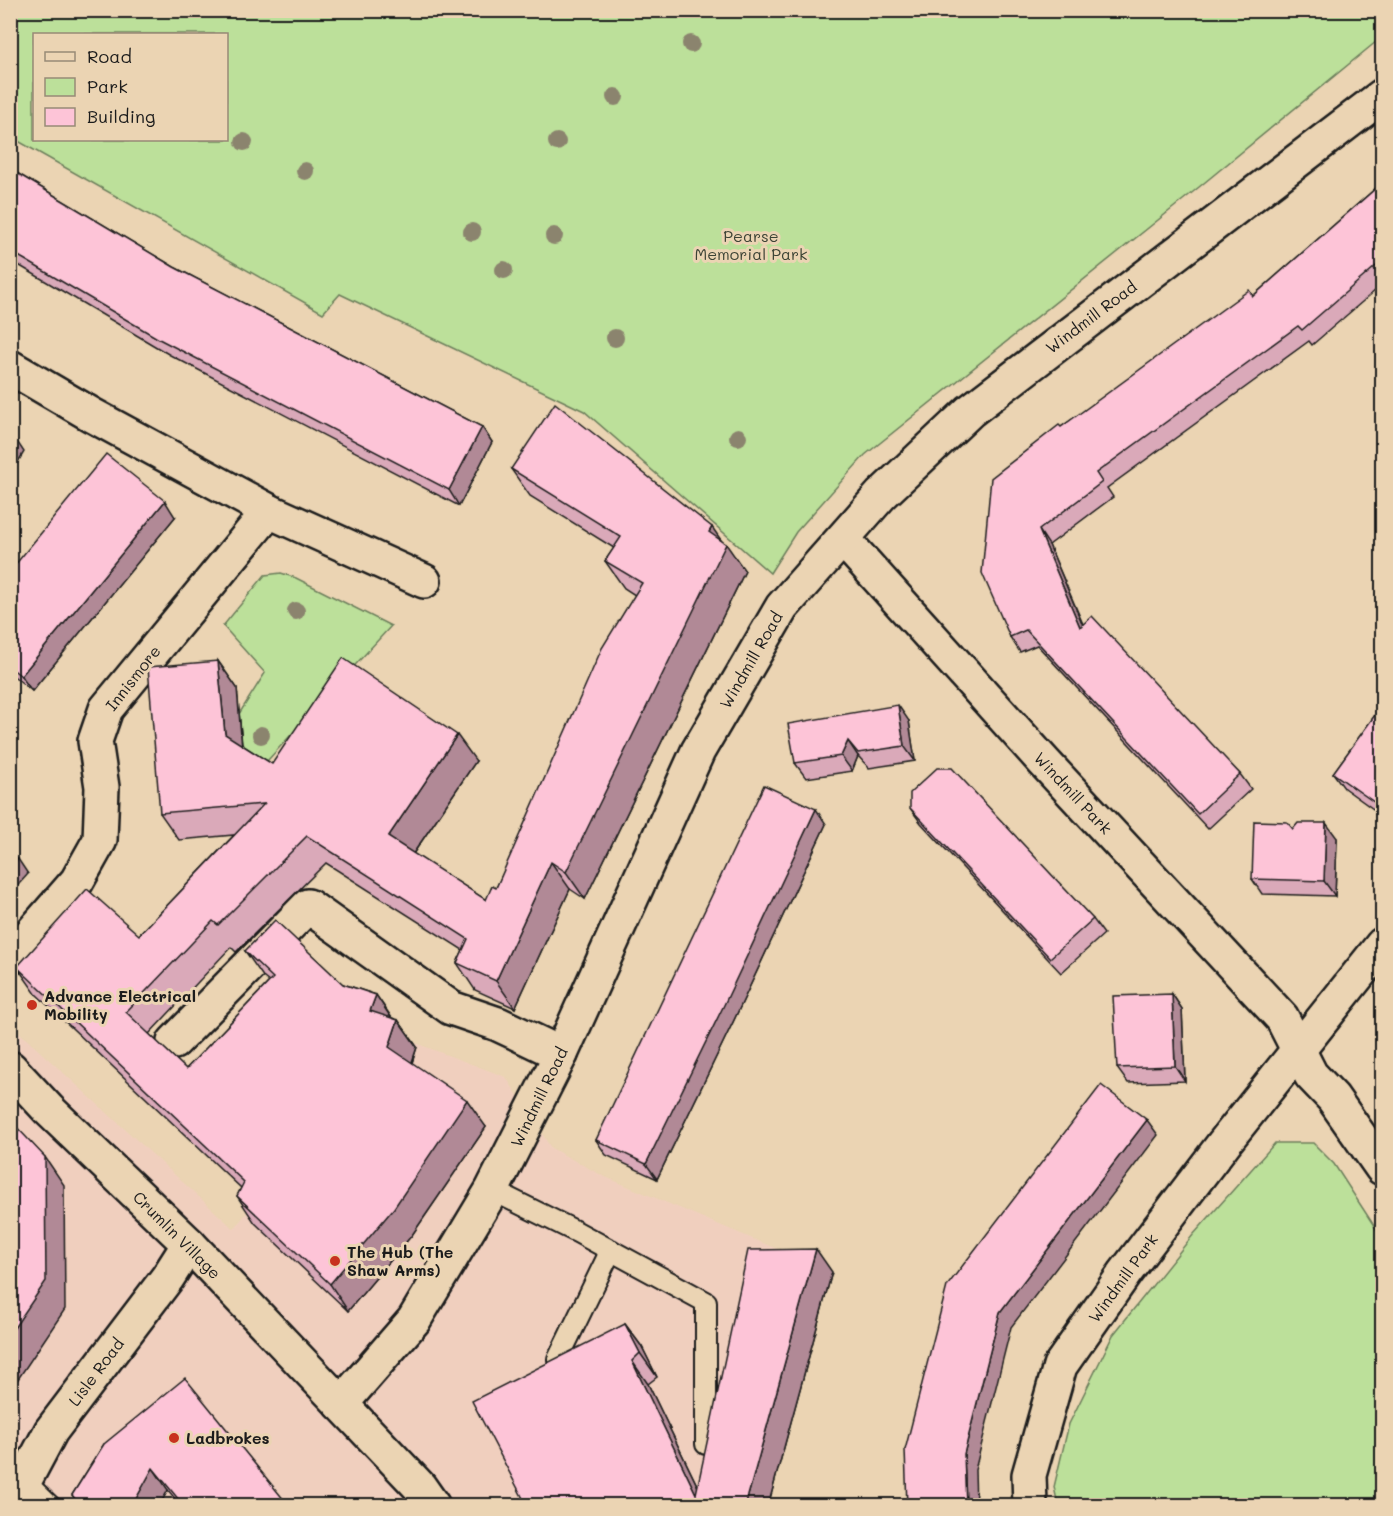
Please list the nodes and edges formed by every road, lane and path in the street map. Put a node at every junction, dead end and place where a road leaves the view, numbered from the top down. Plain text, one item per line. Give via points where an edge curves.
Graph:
1 (1383, 96) edge
2 (10, 367) edge
3 (269, 511) junction
4 (843, 539) junction
5 (424, 581) dead end
6 (1383, 945) edge
7 (10, 958) edge
8 (174, 1042) dead end
9 (1298, 1050) junction
10 (561, 1054) junction
11 (10, 1068) edge
12 (1383, 1168) edge
13 (492, 1190) junction
14 (189, 1244) junction
15 (611, 1250) junction
16 (558, 1359) edge
17 (341, 1404) junction
18 (706, 1444) edge
19 (18, 1493) edge
20 (50, 1506) edge
21 (433, 1506) edge
22 (1030, 1506) edge

1 - 4 street, Windmill Road via 970,411 881,495
2 - 3 street
3 - 5 street
3 - 7 street, Innismore via 106,709 94,741 102,787 100,840 77,881
4 - 9 street, Windmill Park via 1282,1018
4 - 10 street, Windmill Road via 782,607 699,751
6 - 9 street, Windmill Park
8 - 10 street via 308,906 451,1008 498,1024
9 - 12 street, Windmill Park via 1311,1075
9 - 22 street, Windmill Park via 1125,1273 1060,1366 1029,1475
10 - 13 street, Windmill Road
11 - 14 street, Crumlin Village
13 - 15 lane
13 - 17 street, Windmill Road via 414,1320
14 - 17 street, Crumlin Village
14 - 19 street, Lisle Road via 51,1431
15 - 16 lane
15 - 18 lane via 706,1302
17 - 21 street, Crumlin Village
19 - 20 lane

